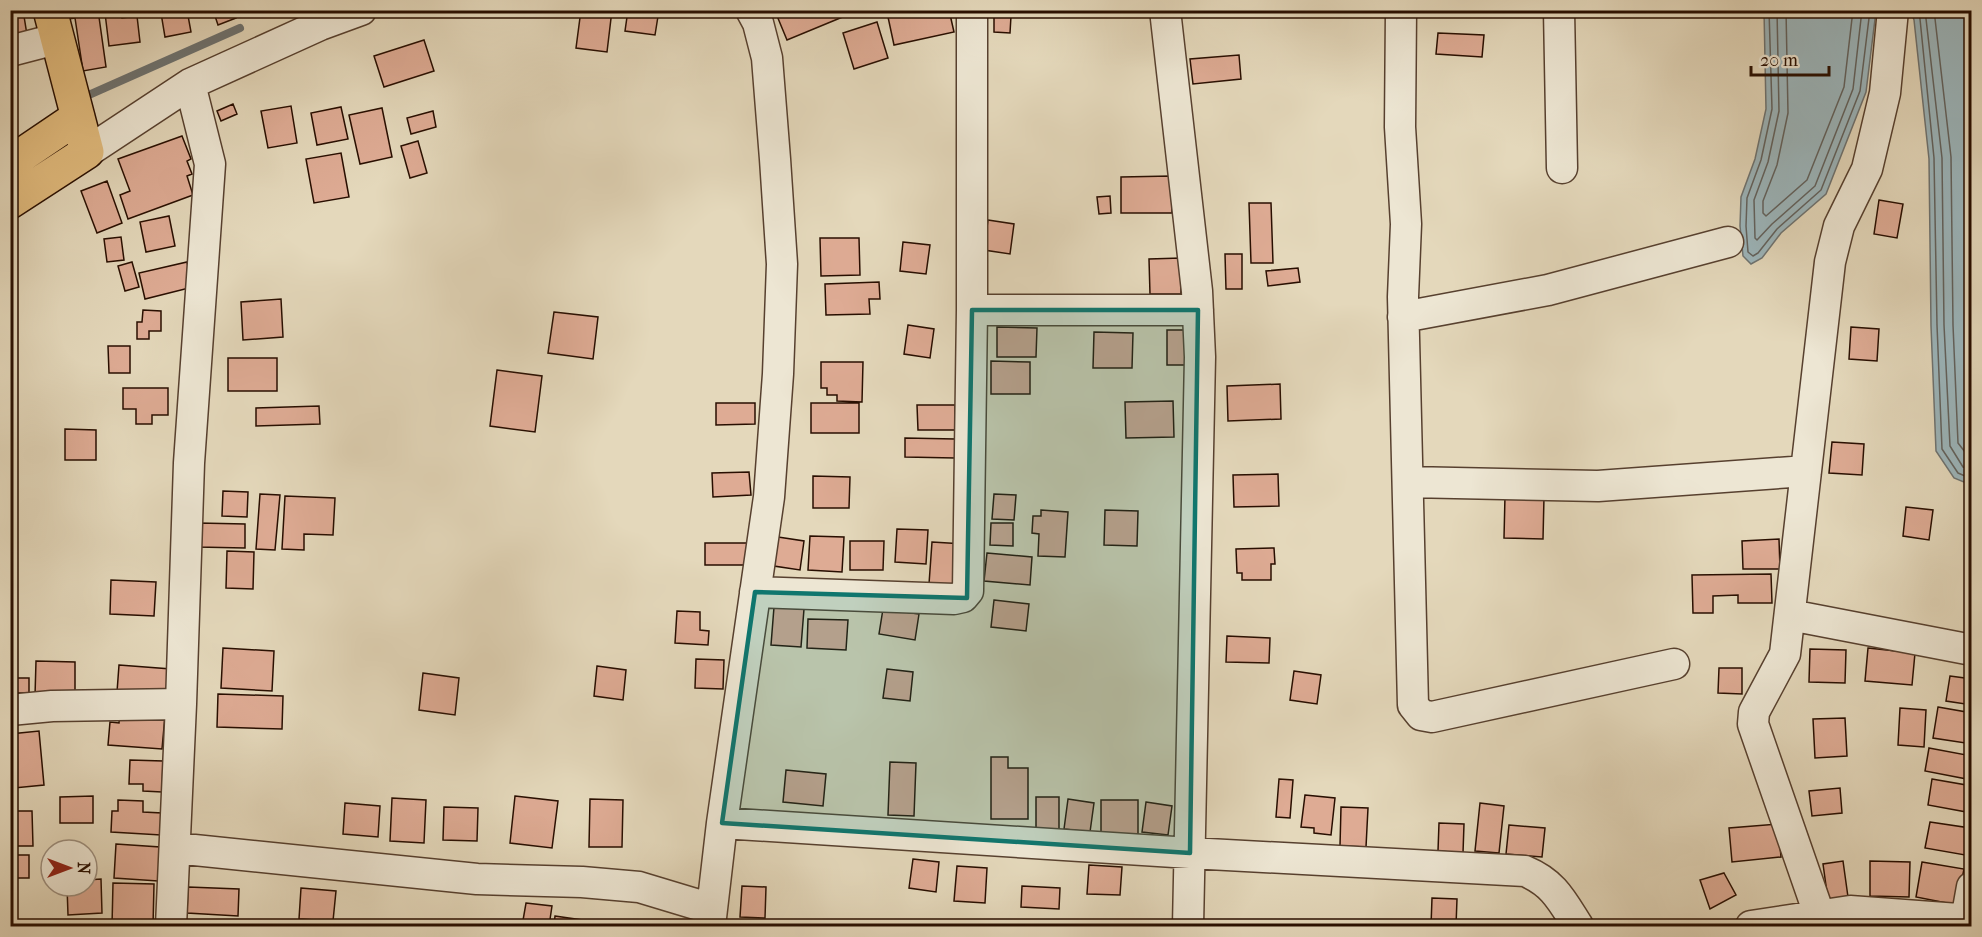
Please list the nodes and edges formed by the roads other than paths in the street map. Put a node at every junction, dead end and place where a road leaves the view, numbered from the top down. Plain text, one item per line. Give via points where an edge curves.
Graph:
1 (361, 10) edge
2 (751, 10) edge
3 (972, 10) edge
4 (1165, 10) edge
5 (1401, 10) edge
6 (1559, 10) edge
7 (1893, 10) edge
8 (318, 18) edge
9 (53, 25) edge
10 (10, 51) edge
11 (190, 84) junction
12 (78, 117) junction
13 (87, 152) junction
14 (10, 163) edge
15 (1562, 168) dead end
16 (10, 202) edge
17 (1728, 242) dead end
18 (972, 310) junction
19 (1198, 310) junction
20 (1403, 317) junction
21 (1806, 471) junction
22 (1408, 482) junction
23 (755, 592) junction
24 (1790, 615) junction
25 (1971, 650) edge
26 (1674, 664) dead end
27 (182, 704) junction
28 (10, 710) edge
29 (722, 823) junction
30 (175, 848) junction
31 (1190, 853) junction
32 (1971, 887) edge
33 (1820, 915) junction
34 (711, 918) edge
35 (1967, 922) edge
36 (1784, 923) edge
37 (171, 927) edge
38 (1188, 927) edge
39 (1578, 927) edge
40 (1751, 927) edge

1 - 8 street
2 - 23 street via 767,58 782,264 769,497
3 - 18 street
4 - 19 street
5 - 20 street via 1400,127 1407,224
6 - 15 street
7 - 21 street via 1885,93 1867,169 1839,226 1830,262
8 - 11 street
9 - 10 street
9 - 12 main road
11 - 13 street
11 - 27 street via 210,164 189,464
12 - 13 main road
12 - 14 main road
13 - 16 main road
17 - 20 street via 1548,290
18 - 19 street
18 - 23 street via 965,595 954,599
19 - 31 street
20 - 22 street
21 - 22 street via 1598,486
21 - 24 street
22 - 26 street via 1413,705 1421,715 1432,717
23 - 29 street
24 - 25 street
24 - 33 street via 1785,654 1754,712 1753,724
27 - 28 street
27 - 30 street
29 - 31 street
29 - 34 street
30 - 34 street via 477,879 639,887
30 - 37 street
31 - 38 street
31 - 39 street via 1525,871 1555,890
32 - 35 street
33 - 35 street via 1850,911
33 - 36 street
36 - 40 street

